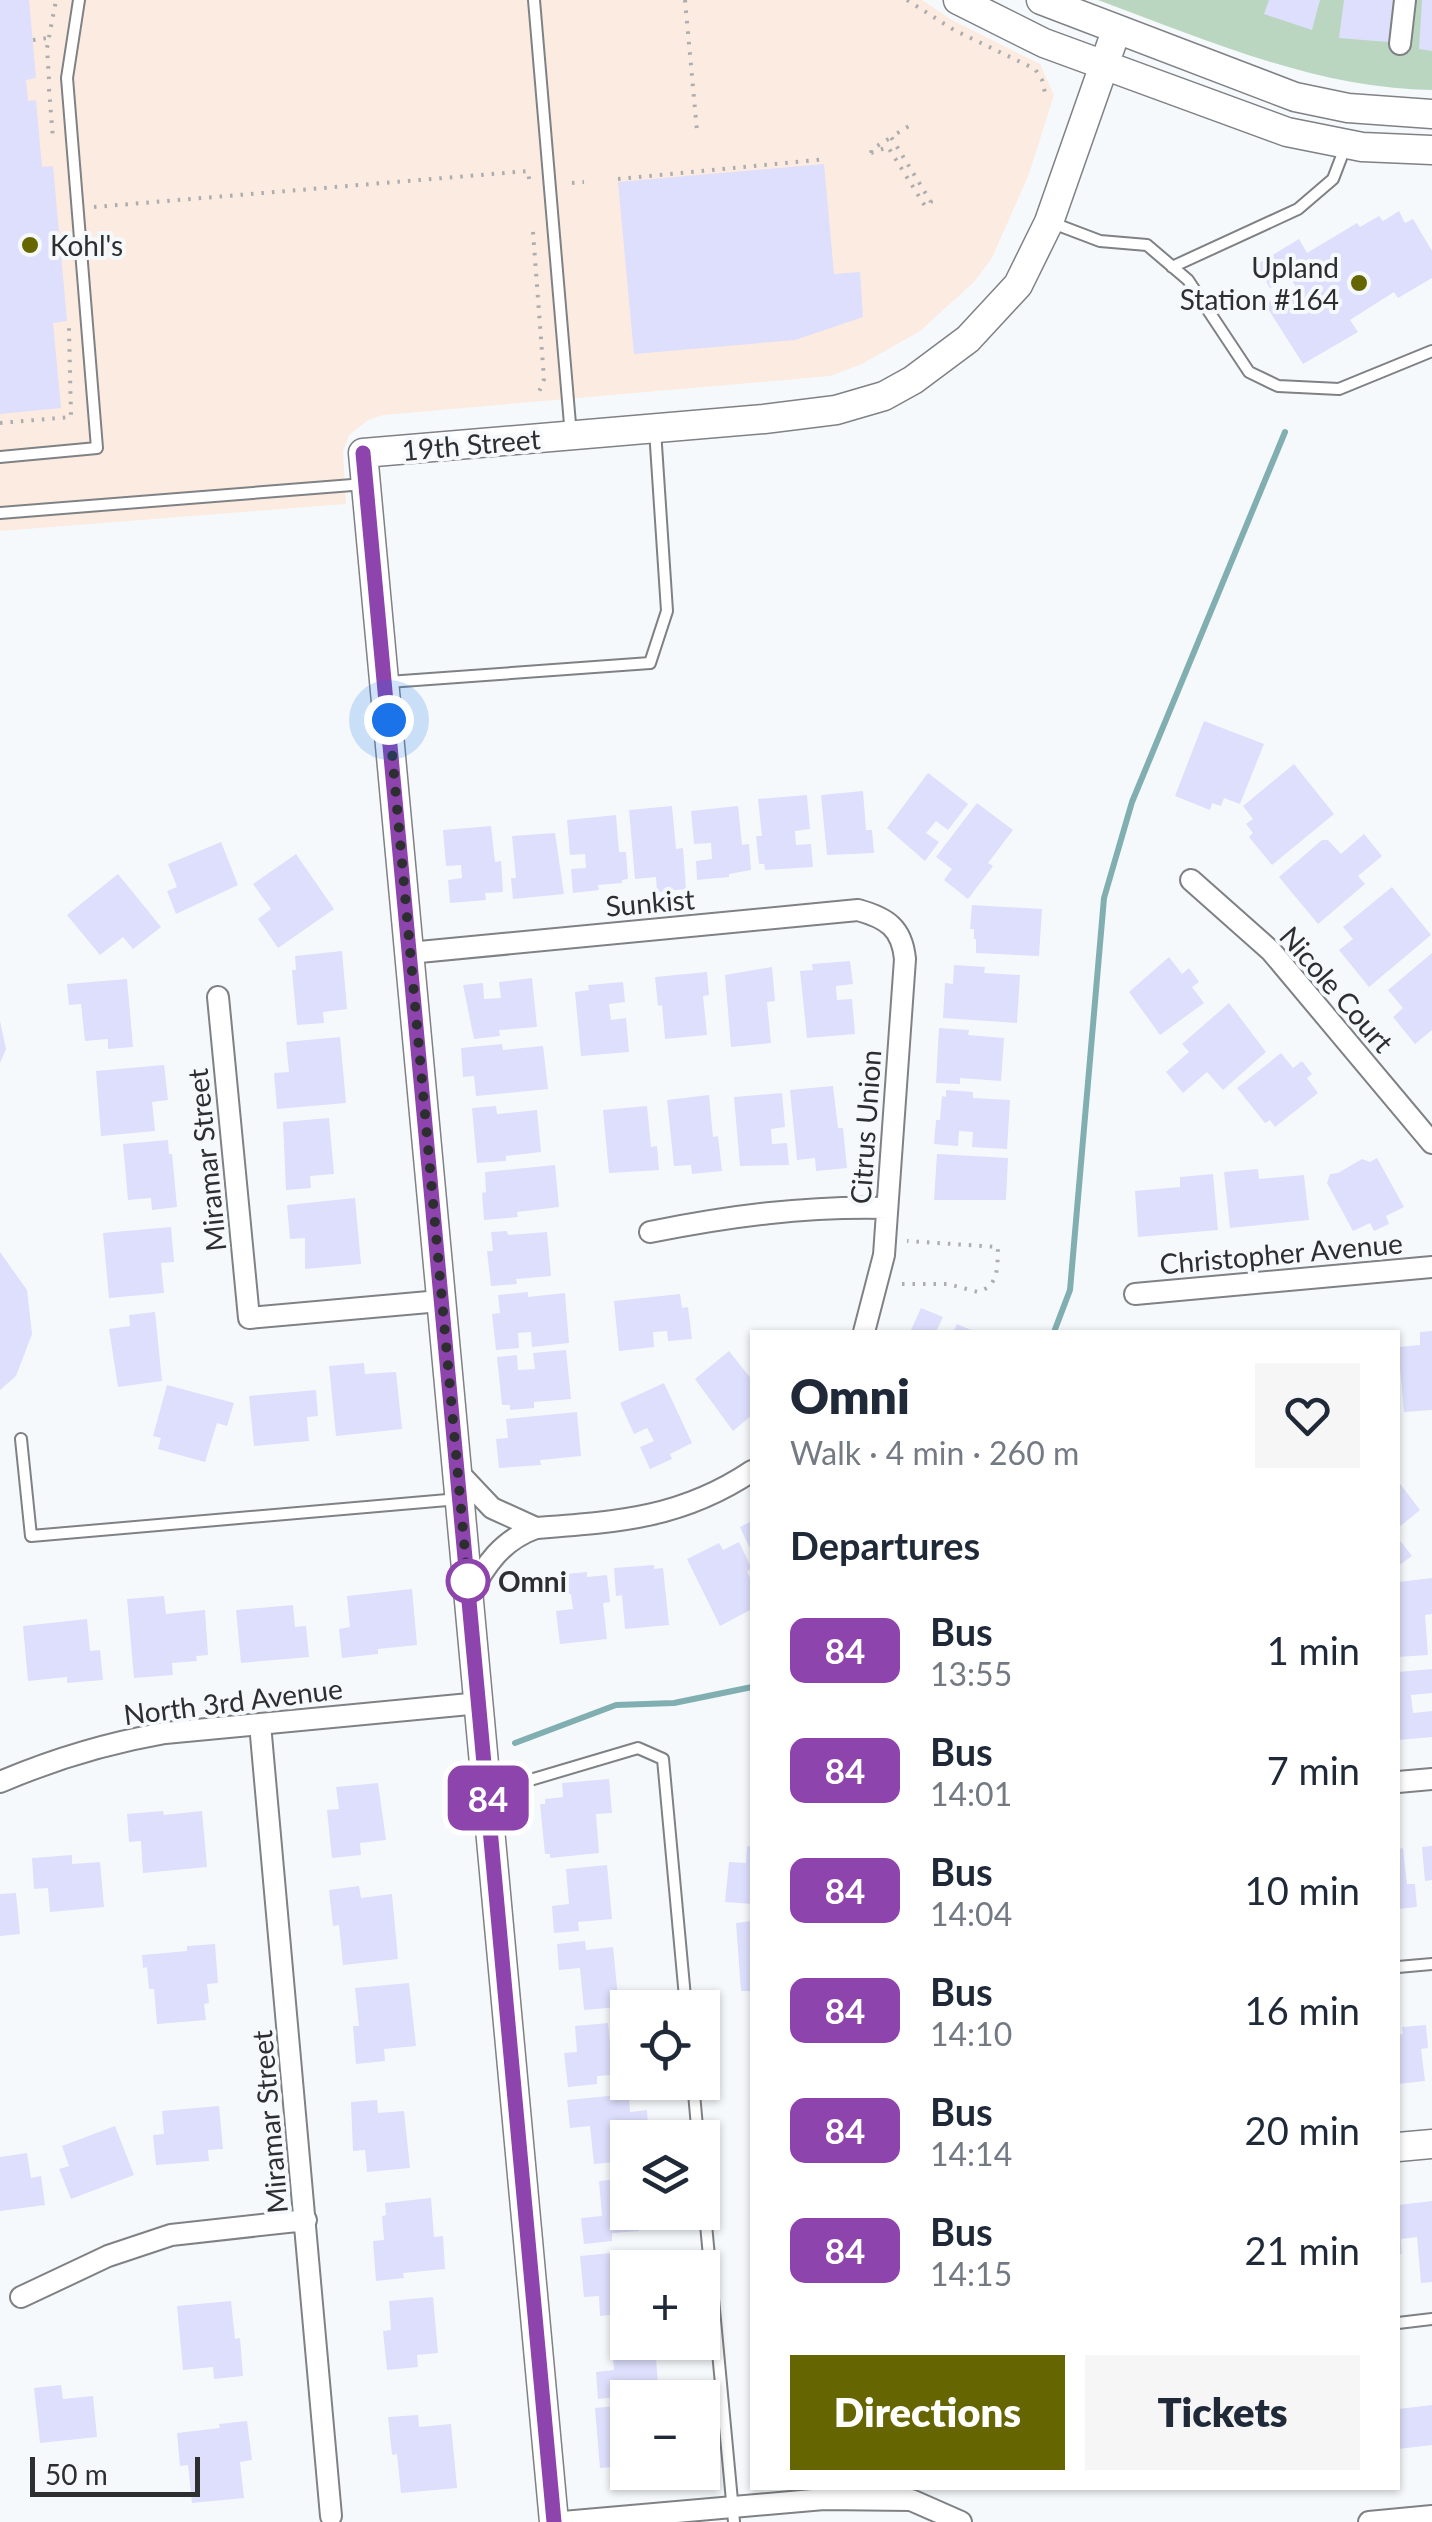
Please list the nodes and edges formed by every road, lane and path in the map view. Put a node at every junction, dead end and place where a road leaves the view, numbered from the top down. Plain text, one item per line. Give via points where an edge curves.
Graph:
1 (56, 0) edge
2 (80, 0) edge
3 (534, 0) edge
4 (685, 0) edge
5 (908, 0) edge
6 (958, 0) edge
7 (1040, 0) edge
8 (1405, 0) edge
9 (1116, 30) junction
10 (48, 38) junction
11 (33, 40) dead end
12 (1400, 44) dead end
13 (1103, 67) junction
14 (1046, 97) dead end
15 (1432, 114) edge
16 (909, 126) dead end
17 (697, 131) dead end
18 (891, 137) junction
19 (1346, 144) junction
20 (54, 145) dead end
21 (1432, 150) edge
22 (826, 159) dead end
23 (618, 179) dead end
24 (584, 182) dead end
25 (572, 183) dead end
26 (530, 185) dead end
27 (94, 208) dead end
28 (1050, 222) junction
29 (534, 232) dead end
30 (1172, 267) junction
31 (68, 312) dead end
32 (1432, 351) edge
33 (537, 397) dead end
34 (0, 423) edge
35 (655, 429) junction
36 (571, 436) junction
37 (0, 457) edge
38 (366, 484) junction
39 (0, 513) edge
40 (386, 682) junction
41 (1191, 880) dead end
42 (894, 926) joint
43 (409, 953) junction
44 (218, 997) dead end
45 (1432, 1143) edge
46 (887, 1208) junction
47 (650, 1232) dead end
48 (907, 1241) dead end
49 (1432, 1267) edge
50 (902, 1284) dead end
51 (1135, 1294) dead end
52 (440, 1301) junction
53 (865, 1330) edge
54 (22, 1439) dead end
55 (457, 1470) junction
56 (750, 1472) edge
57 (460, 1499) junction
58 (536, 1528) junction
59 (469, 1596) junction
60 (480, 1702) junction
61 (260, 1724) junction
62 (1432, 1778) edge
63 (0, 1782) edge
64 (1400, 1782) edge
65 (488, 1801) junction
66 (1432, 1964) edge
67 (1400, 1966) edge
68 (684, 1990) edge
69 (1432, 2144) edge
70 (1400, 2147) edge
71 (306, 2220) junction
72 (706, 2230) edge
73 (21, 2297) dead end
74 (1432, 2320) edge
75 (1400, 2323) edge
76 (910, 2494) edge
77 (733, 2514) edge
78 (332, 2516) dead end
79 (1432, 2516) edge
80 (554, 2522) edge
81 (563, 2522) edge
82 (961, 2522) edge
83 (1368, 2522) edge

1 - 10 path
2 - 37 lane via 67,78 97,448
3 - 36 lane
4 - 17 path
5 - 14 path via 1034,69
6 - 13 main road
7 - 9 main road
8 - 12 street
9 - 13 main road, 19th Street
9 - 15 main road via 1295,97
10 - 11 path
10 - 20 path
13 - 19 main road via 1286,132
13 - 28 main road, 19th Street
16 - 18 path
18 - 18 path via 871,153 888,146 925,206 931,202
19 - 21 main road
19 - 30 lane via 1333,180 1298,209
22 - 23 path
24 - 25 path
26 - 27 path via 528,171
28 - 30 lane via 1100,241 1146,246
28 - 35 main road, 19th Street via 1018,285 968,339 884,396 836,410
29 - 33 path via 544,379
30 - 32 lane via 1188,280 1249,372 1278,386 1339,389
31 - 34 path via 71,417
35 - 36 main road, 19th Street
35 - 40 lane via 667,612 650,663
36 - 38 main road, 19th Street via 363,453
38 - 39 lane
38 - 40 main road, 19th Street
40 - 43 main road, 19th Street
41 - 45 street, Nicole Court via 1271,951
42 - 43 street, Sunkist via 858,910
42 - 46 street, Citrus Union via 905,959
43 - 52 main road, 19th Street
44 - 52 street, Miramar Street via 249,1318
46 - 47 street via 782,1210
46 - 53 street, Citrus Union via 884,1255
48 - 50 path via 998,1246 997,1271 991,1286 978,1292
49 - 51 street, Christopher Avenue
52 - 55 main road, 19th Street
54 - 57 lane via 32,1536
55 - 57 main road, 19th Street
55 - 58 street via 492,1508
56 - 58 street via 657,1516
57 - 59 main road, 19th Street
58 - 59 street via 498,1552
59 - 60 main road, 19th Street
60 - 61 street, North 3rd Avenue
60 - 65 main road, 19th Street
61 - 63 street, North 3rd Avenue via 115,1742
61 - 71 street, Miramar Street
62 - 64 street
65 - 68 lane via 520,1783 638,1748 663,1759
65 - 80 main road, 19th Street
66 - 67 lane
69 - 70 main road
71 - 73 street via 170,2235
71 - 78 street, Miramar Street
72 - 77 lane
74 - 75 lane
76 - 77 street
76 - 82 street
77 - 81 street
79 - 83 street

